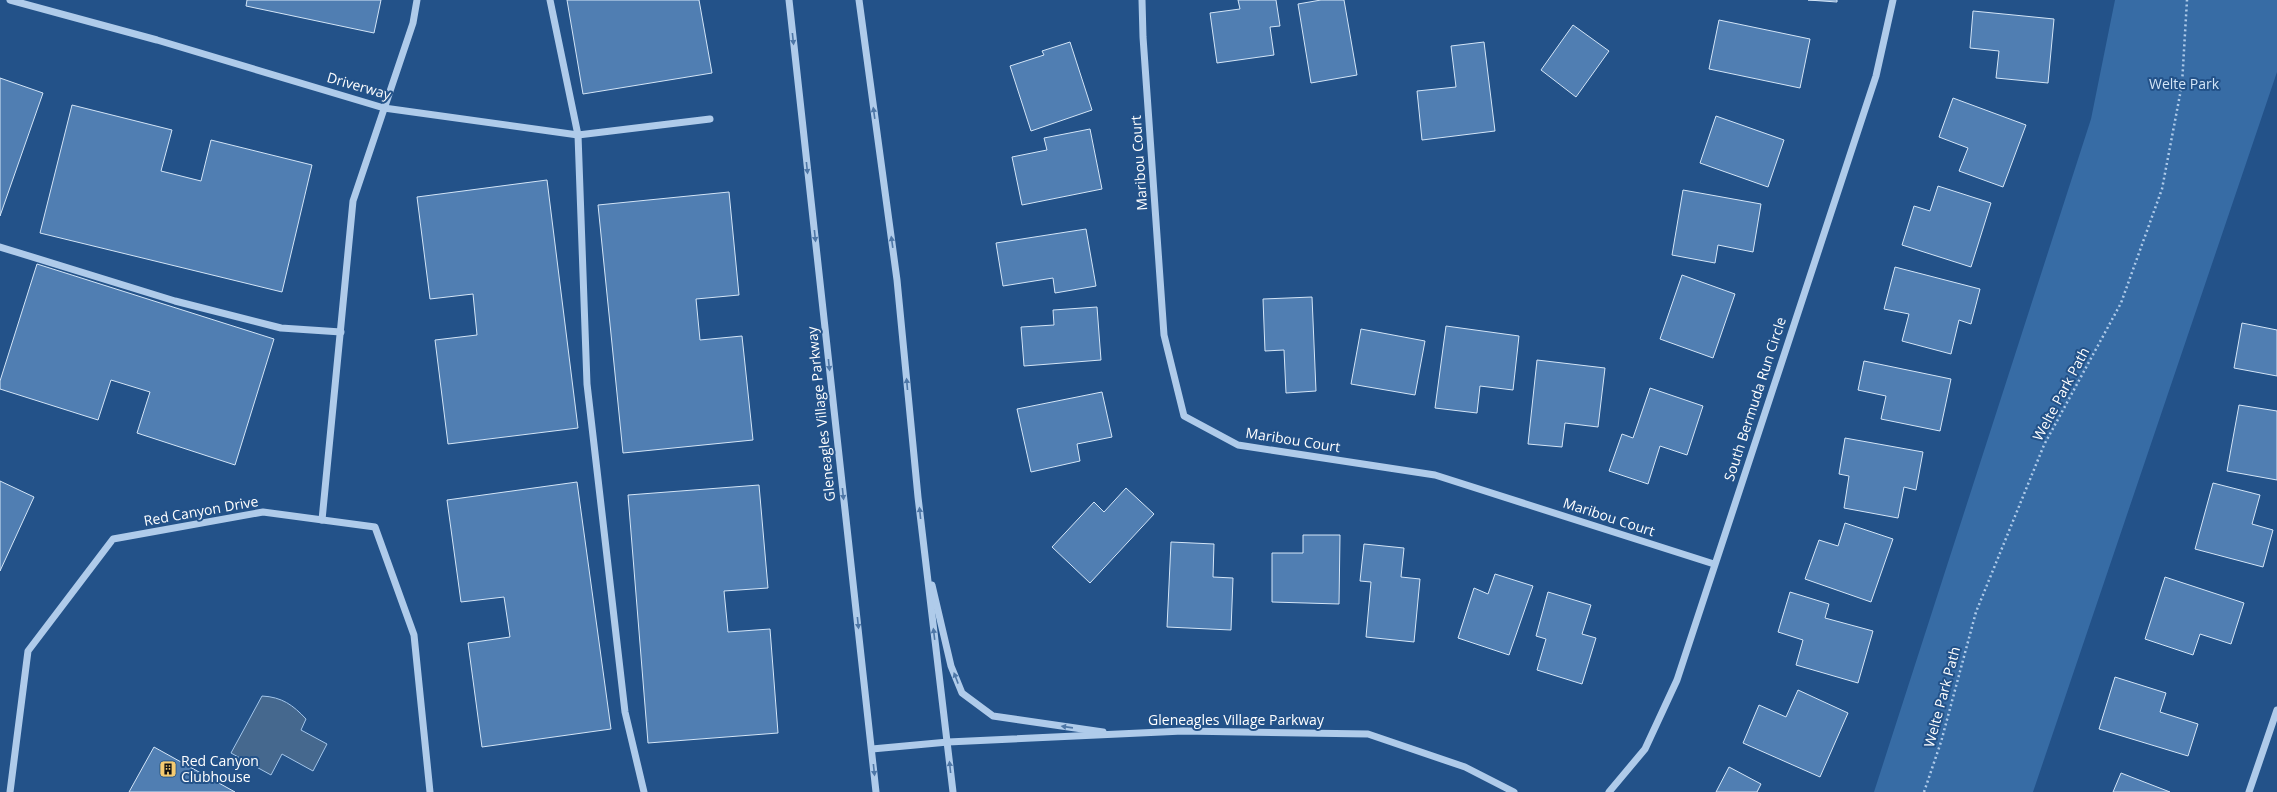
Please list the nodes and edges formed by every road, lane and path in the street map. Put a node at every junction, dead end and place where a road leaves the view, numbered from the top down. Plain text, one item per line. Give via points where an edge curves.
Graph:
1 (10, 0) edge
2 (417, 0) edge
3 (550, 0) edge
4 (789, 0) edge
5 (859, 0) edge
6 (1142, 0) edge
7 (1892, 0) edge
8 (2187, 0) edge
9 (384, 108) junction
10 (710, 119) dead end
11 (578, 135) junction
12 (0, 247) edge
13 (341, 332) junction
14 (322, 520) junction
15 (924, 552) junction
16 (1714, 564) junction
17 (2277, 710) edge
18 (1120, 734) junction
19 (948, 742) junction
20 (872, 749) junction
21 (10, 792) edge
22 (430, 792) edge
23 (644, 792) edge
24 (876, 792) edge
25 (953, 792) edge
26 (1514, 792) edge
27 (1610, 792) edge
28 (1924, 792) edge
29 (2249, 792) edge

1 - 9 street, Driverway via 157,40
2 - 9 street via 413,23
3 - 11 street
4 -> 20 street, Gleneagles Village Parkway
15 -> 5 street via 897,280
6 - 16 street, Maribou Court via 1164,335 1184,416 1238,445 1435,475
7 - 16 street, South Bermuda Run Circle via 1876,76
8 - 28 path, Welte Park Path via 2182,84 2162,189 2120,303 2044,445 1976,612 1941,742
9 - 11 street, Driverway
9 - 13 street via 353,201
10 - 11 street, Driverway
11 - 23 street via 587,384 625,712
12 - 13 street via 175,301 281,328
13 - 14 street
14 - 21 street, Red Canyon Drive via 263,512 113,539 28,651
14 - 22 street, Red Canyon Drive via 375,527 414,635
18 -> 15 street via 993,716 962,693 951,666
19 -> 15 street
16 - 27 street, South Bermuda Run Circle via 1677,680 1645,749
17 - 29 street
18 - 19 street, Gleneagles Village Parkway
18 - 26 street, Gleneagles Village Parkway via 1183,731 1368,734 1465,767
19 - 20 street, Gleneagles Village Parkway
25 -> 19 street
20 -> 24 street

